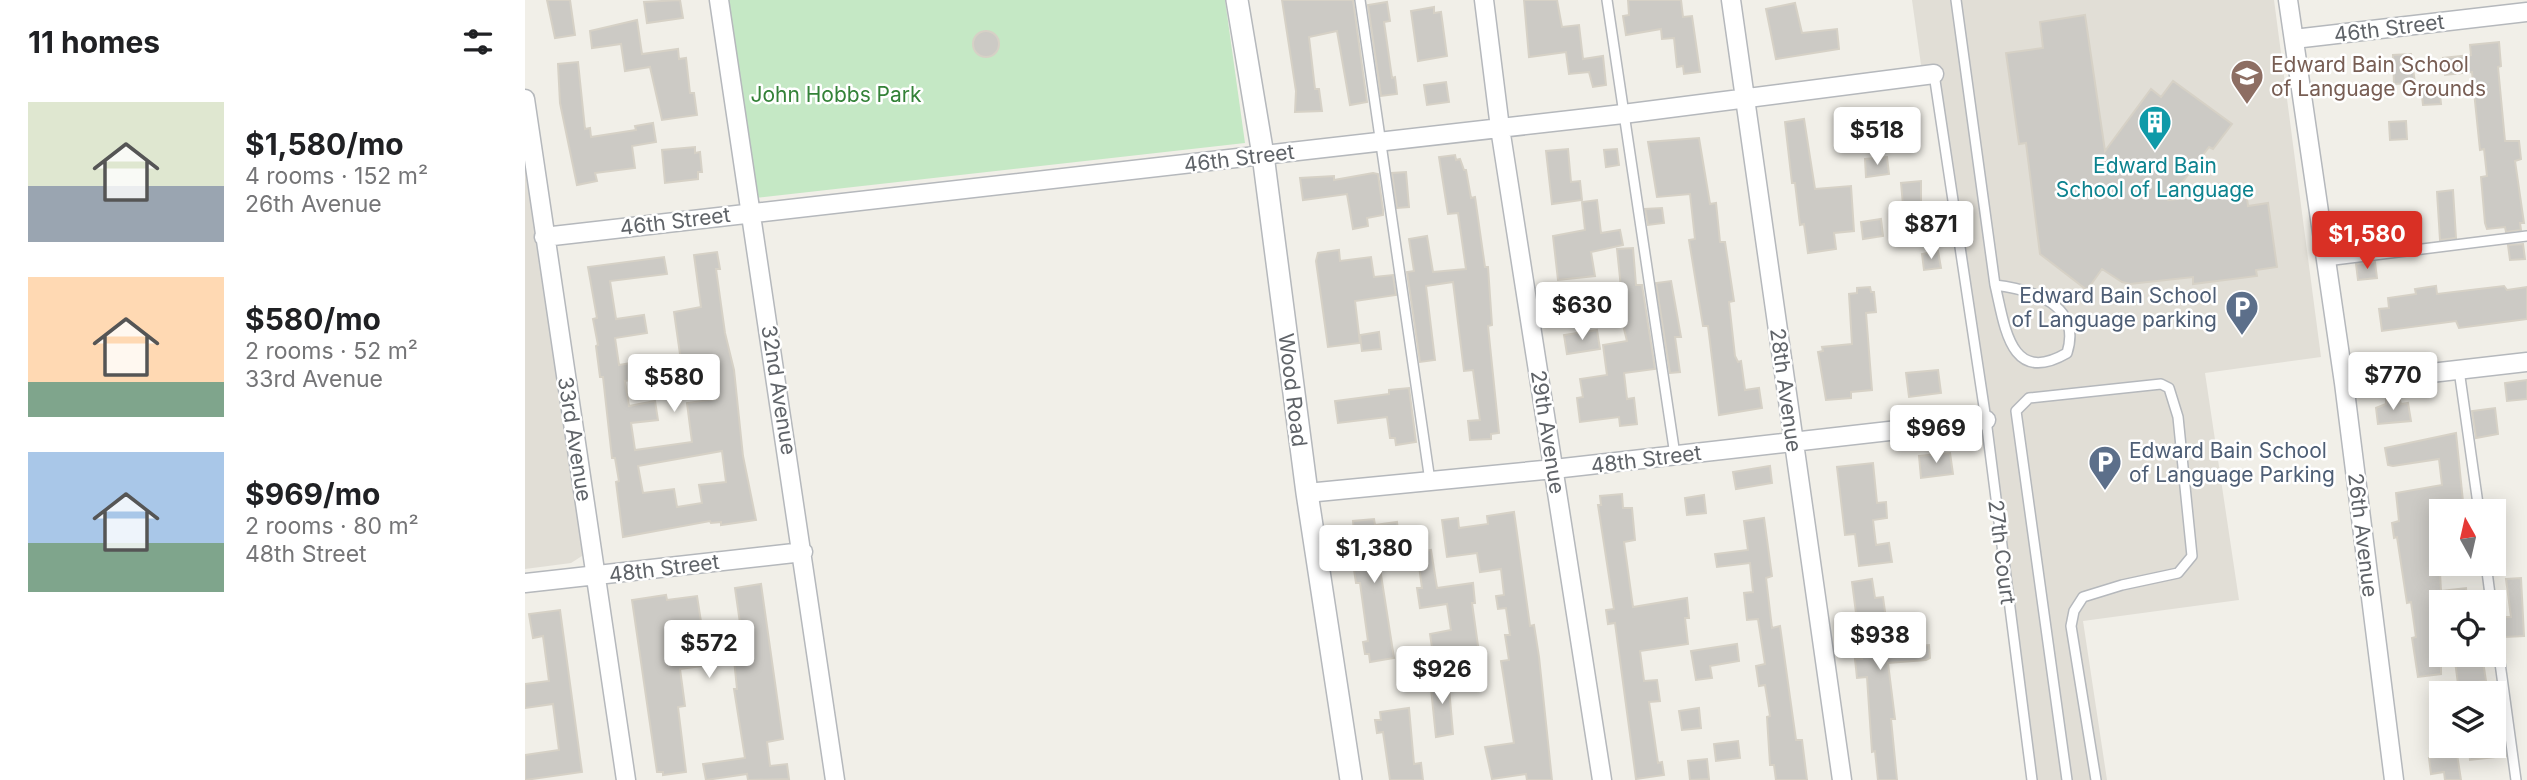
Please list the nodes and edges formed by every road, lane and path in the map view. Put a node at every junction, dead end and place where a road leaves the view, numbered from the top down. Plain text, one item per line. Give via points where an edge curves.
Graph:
1 (719, 0) edge
2 (1237, 0) edge
3 (1360, 0) edge
4 (1484, 0) edge
5 (1607, 0) edge
6 (1731, 0) edge
7 (1956, 0) edge
8 (2288, 0) edge
9 (2527, 12) edge
10 (2294, 40) junction
11 (1934, 74) joint
12 (525, 99) edge
13 (1745, 99) junction
14 (1623, 114) junction
15 (1500, 128) junction
16 (1381, 142) junction
17 (1263, 155) junction
18 (752, 213) junction
19 (2527, 236) edge
20 (544, 237) junction
21 (2326, 261) junction
22 (1995, 285) junction
23 (2527, 362) edge
24 (2459, 370) junction
25 (2344, 383) junction
26 (1986, 420) junction
27 (1793, 442) junction
28 (1675, 456) junction
29 (1554, 469) junction
30 (1430, 481) junction
31 (1307, 493) junction
32 (2477, 499) edge
33 (803, 552) junction
34 (596, 576) junction
35 (525, 583) edge
36 (2501, 667) edge
37 (626, 780) edge
38 (835, 780) edge
39 (1351, 780) edge
40 (1602, 780) edge
41 (1842, 780) edge
42 (2032, 780) edge
43 (2067, 780) edge
44 (2096, 780) edge
45 (2395, 780) edge
46 (2516, 780) edge

1 - 18 street, 32nd Avenue
2 - 17 street, Wood Road
3 - 16 lane
4 - 15 street, 29th Avenue
5 - 14 lane
6 - 13 street, 28th Avenue
7 - 22 lane
8 - 10 street, 26th Avenue
9 - 10 street, 46th Street
10 - 21 street, 26th Avenue
11 - 13 street, 46th Street
11 - 26 lane, 27th Court
12 - 20 street, 33rd Avenue
13 - 14 street, 46th Street
13 - 27 street, 28th Avenue
14 - 15 street, 46th Street
14 - 28 lane
15 - 16 street, 46th Street
15 - 29 street, 29th Avenue
16 - 17 street, 46th Street
16 - 30 lane
17 - 18 street, 46th Street
17 - 31 street, Wood Road
18 - 20 street, 46th Street
18 - 33 street, 32nd Avenue
19 - 21 lane
20 - 34 street, 33rd Avenue
21 - 25 street, 26th Avenue
22 - 22 lane via 2006,331 2023,360 2052,362 2067,353 2072,337 2069,319 2056,306 2020,288
23 - 24 street
24 - 25 street
24 - 32 lane
25 - 45 street, 26th Avenue
26 - 27 street, 48th Street
26 - 42 lane, 27th Court
27 - 28 street, 48th Street
27 - 41 street, 28th Avenue
28 - 29 street, 48th Street
29 - 30 street, 48th Street
29 - 40 street, 29th Avenue
30 - 31 street, 48th Street
31 - 39 street, Wood Road
33 - 34 street, 48th Street
33 - 38 street, 32nd Avenue
34 - 35 street, 48th Street
34 - 37 street, 33rd Avenue
36 - 46 lane
43 - 44 lane via 2016,411 2029,398 2161,384 2169,388 2178,417 2192,556 2178,573 2083,597 2074,611 2071,626

